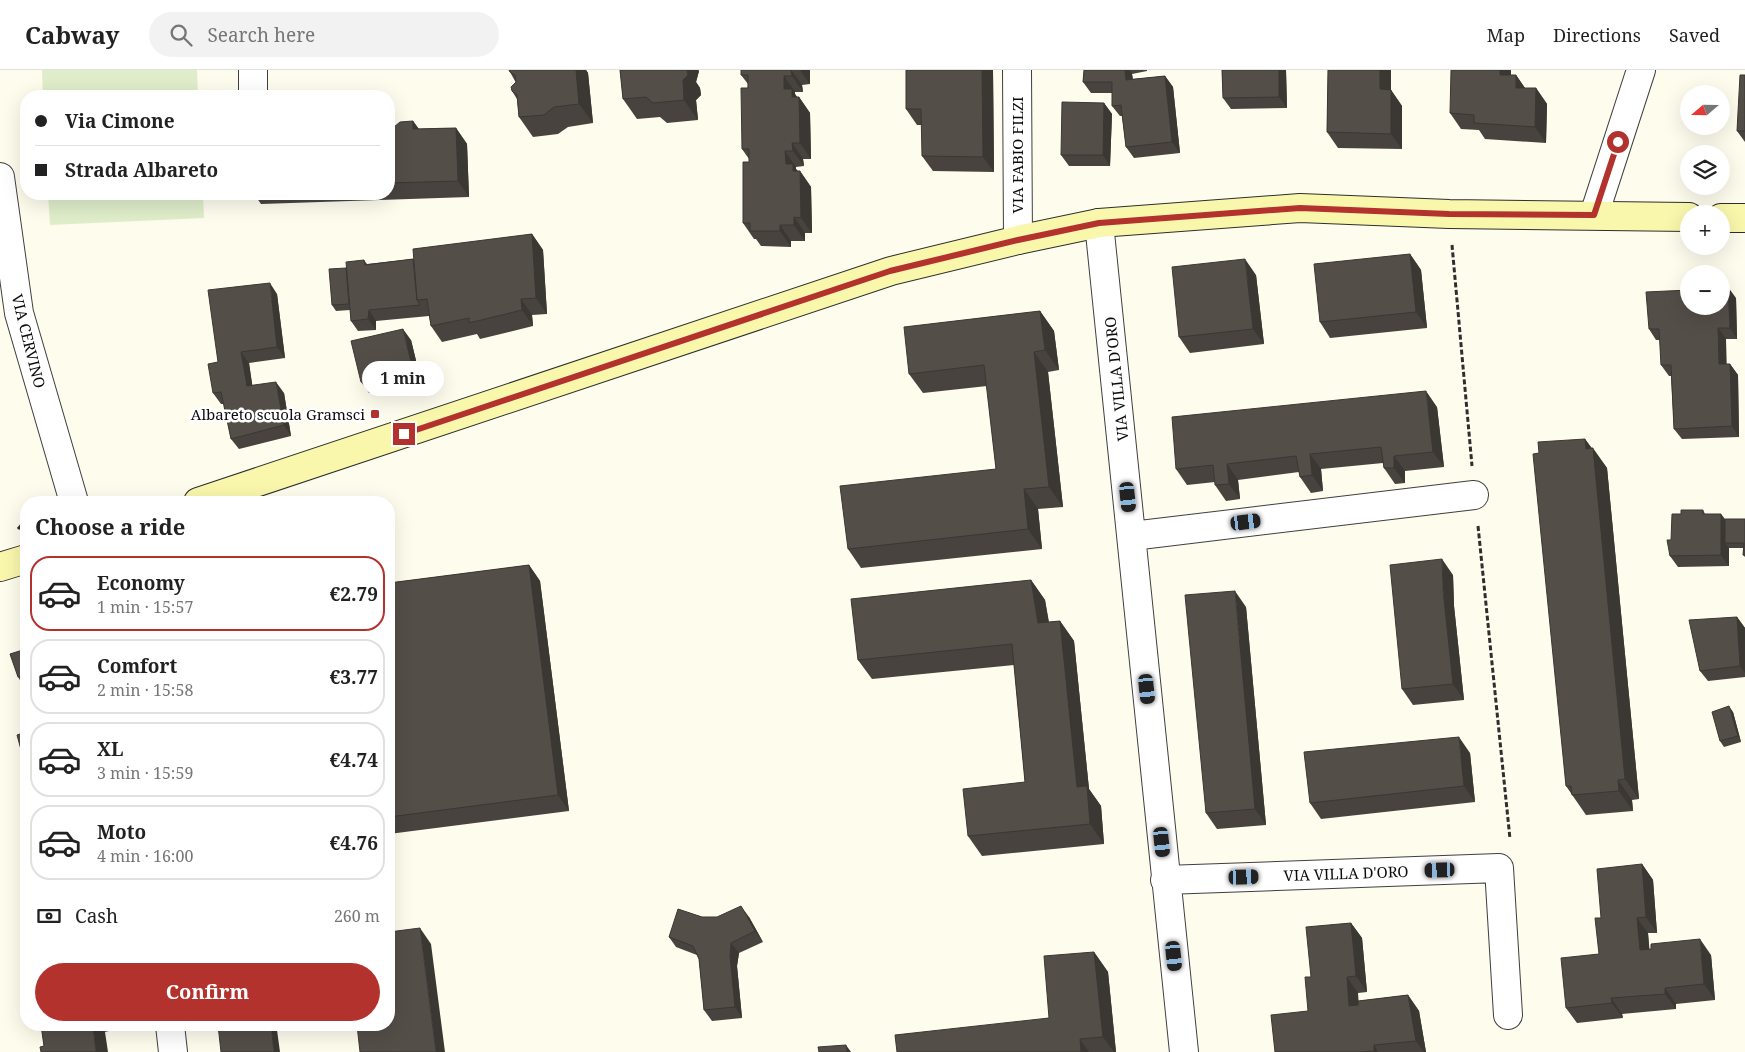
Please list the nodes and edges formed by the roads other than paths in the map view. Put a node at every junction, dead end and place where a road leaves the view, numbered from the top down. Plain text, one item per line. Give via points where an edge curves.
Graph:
1 (253, 70) edge
2 (1017, 70) edge
3 (1641, 70) edge
4 (253, 90) edge
5 (0, 177) edge
6 (1594, 215) junction
7 (1680, 217) edge
8 (1730, 218) edge
9 (1745, 218) edge
10 (1099, 223) junction
11 (1018, 240) junction
12 (1474, 495) road end
13 (72, 496) edge
14 (216, 496) edge
15 (1132, 536) junction
16 (20, 561) edge
17 (0, 567) edge
18 (1166, 880) junction
19 (1508, 1015) dead end
20 (171, 1031) edge
21 (173, 1052) edge
22 (1184, 1052) edge

1 - 4 street
2 - 11 street, VIA FABIO FILZI
3 - 6 street
5 - 13 street, VIA CERVINO via 19,313
6 - 7 street
6 - 10 street via 1300,208
8 - 9 street
10 - 11 street
10 - 15 street, VIA VILLA D'ORO
11 - 14 street via 890,271
12 - 15 street
15 - 18 street, VIA VILLA D'ORO
16 - 17 street
18 - 19 street, VIA VILLA D'ORO via 1498,868
18 - 22 street, VIA VILLA D'ORO
20 - 21 street

